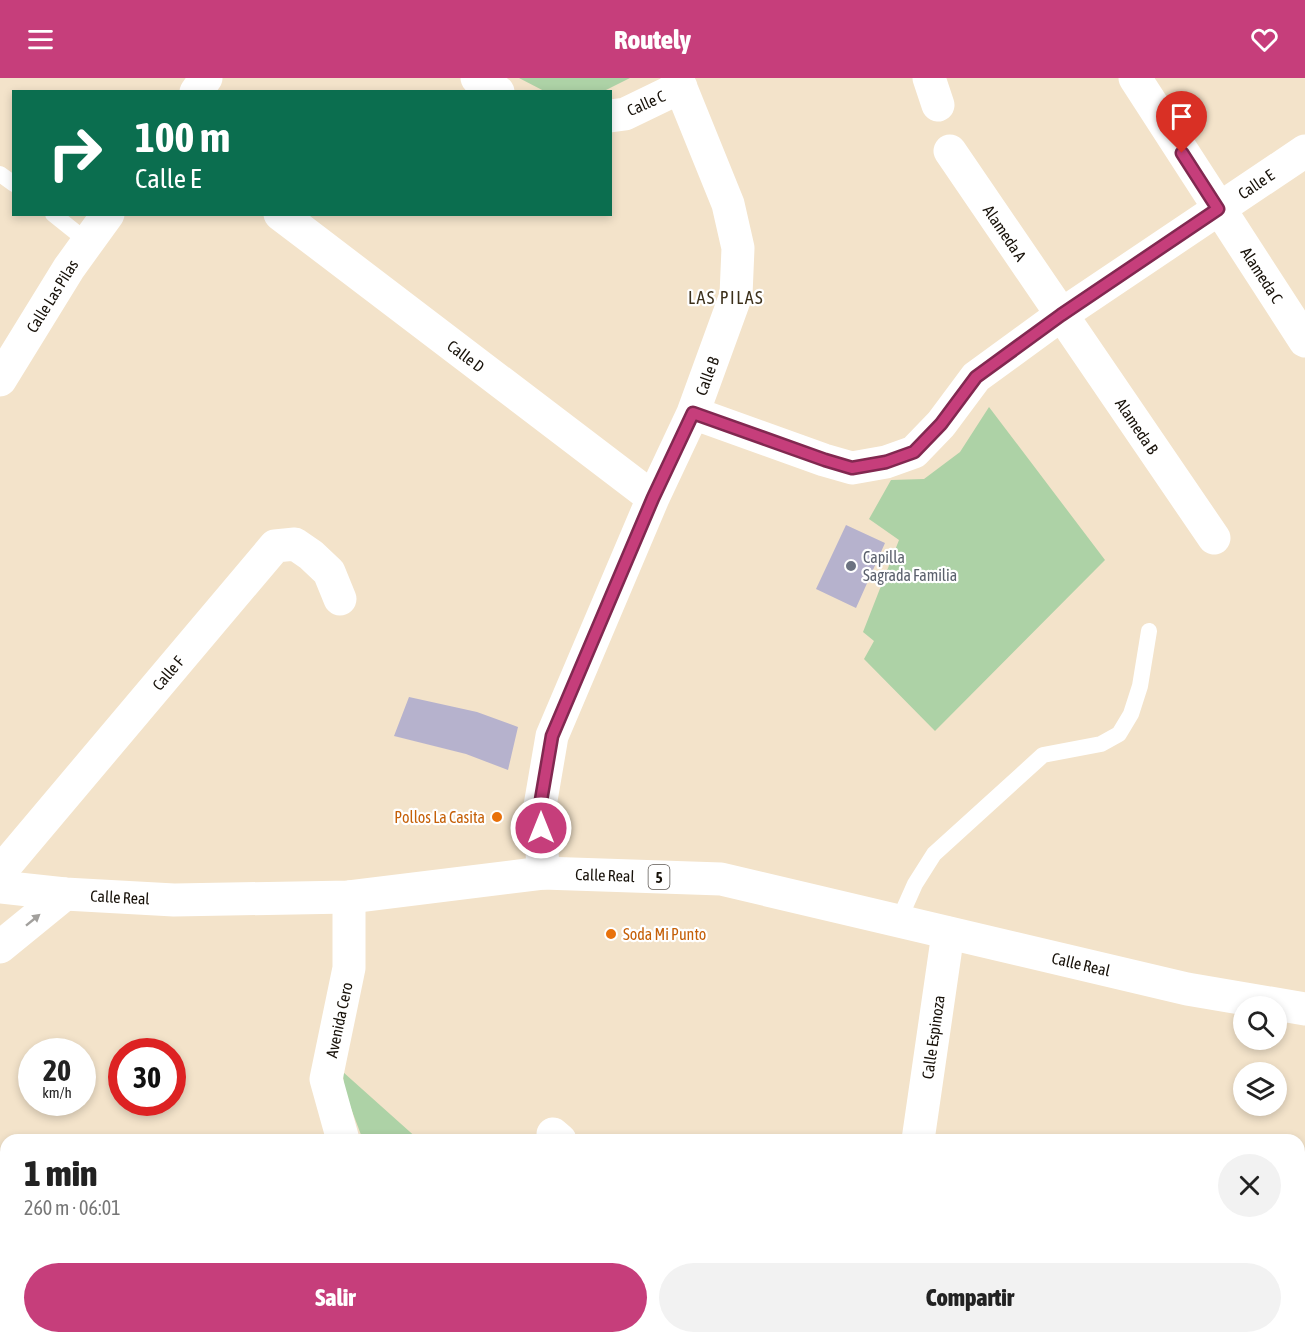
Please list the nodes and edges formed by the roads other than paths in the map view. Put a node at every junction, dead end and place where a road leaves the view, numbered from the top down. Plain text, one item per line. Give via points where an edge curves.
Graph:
1 (477, 78) edge
2 (1135, 78) edge
3 (679, 82) edge
4 (495, 90) edge
5 (612, 116) edge
6 (1305, 150) edge
7 (950, 152) dead end
8 (1218, 209) junction
9 (56, 216) edge
10 (107, 216) edge
11 (283, 216) edge
12 (88, 242) junction
13 (1061, 315) junction
14 (1305, 341) edge
15 (0, 380) edge
16 (693, 413) junction
17 (653, 498) junction
18 (1214, 538) dead end
19 (340, 598) dead end
20 (1149, 631) dead end
21 (0, 872) edge
22 (543, 873) junction
23 (0, 887) edge
24 (65, 894) junction
25 (349, 897) junction
26 (898, 920) junction
27 (948, 933) junction
28 (0, 947) edge
29 (1305, 1009) edge
30 (341, 1134) edge
31 (919, 1134) edge

1 - 4 street
2 - 8 street, Alameda C
3 - 5 street, Calle C via 625,114
3 - 16 street, Calle B via 728,204 738,248 736,295
6 - 8 street, Calle E
7 - 13 street, Alameda A
8 - 13 street, Calle E
8 - 14 street, Alameda C
9 - 12 lane
10 - 12 street, Calle Las Pilas
11 - 17 street, Calle D
12 - 15 street, Calle Las Pilas
13 - 16 street, Calle E via 976,377 914,452 886,462 852,468
13 - 18 street, Alameda B
16 - 17 street, Calle B
17 - 22 street, Calle B via 552,736 540,806
19 - 21 street, Calle F via 329,572 311,555 295,544 275,546
20 - 26 lane via 1140,686 1119,734 1101,744 1043,754 934,854
22 - 25 street, Calle Real / 5
22 - 26 street, Calle Real / 5 via 722,879
23 - 24 street, Calle Real / 5
24 - 25 street, Calle Real / 5 via 174,900
28 -> 24 street
25 - 30 street, Avenida Cero via 350,968 327,1079
26 - 27 street, Calle Real / 5
27 - 29 street, Calle Real / 5 via 1187,988
27 - 31 street, Calle Espinoza

